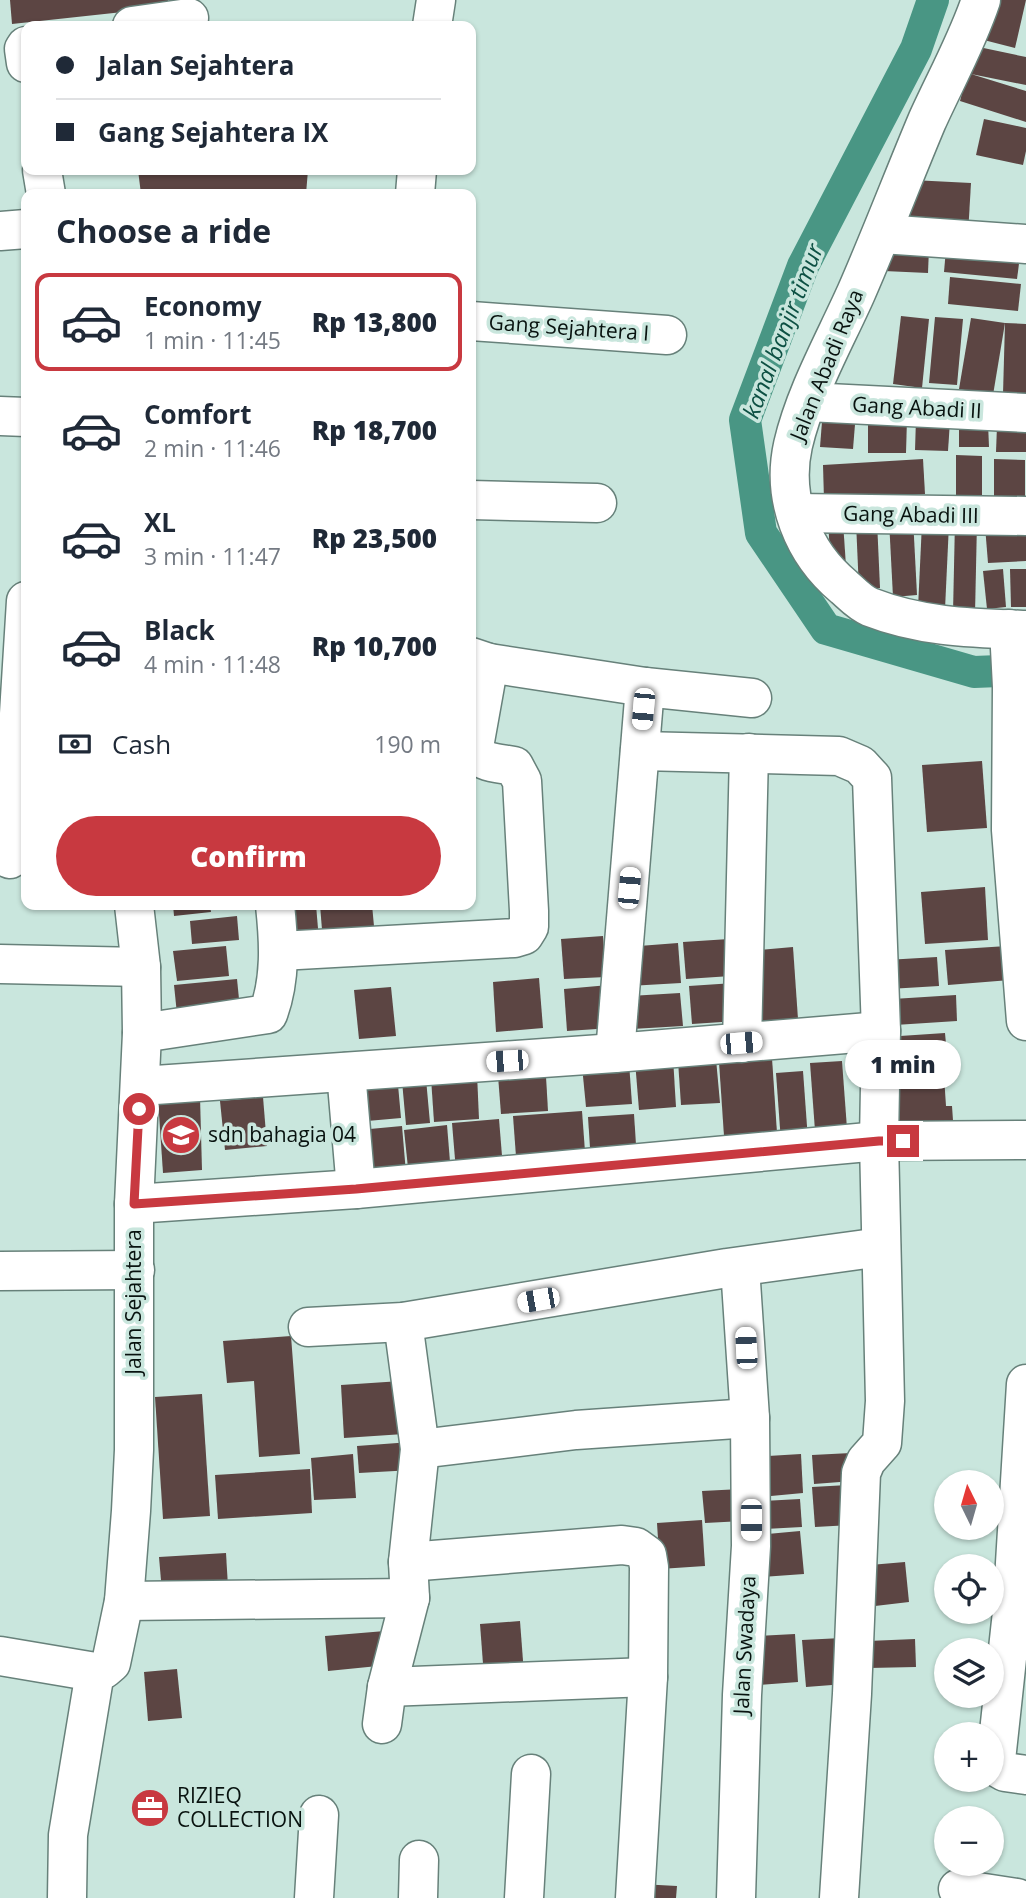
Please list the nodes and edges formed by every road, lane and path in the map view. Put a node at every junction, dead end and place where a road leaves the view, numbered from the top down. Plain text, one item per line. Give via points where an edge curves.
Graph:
1 (436, 0) edge
2 (981, 0) edge
3 (189, 15) edge
4 (158, 21) edge
5 (433, 21) edge
6 (21, 229) edge
7 (0, 231) edge
8 (883, 234) junction
9 (1026, 244) edge
10 (476, 321) edge
11 (667, 335) dead end
12 (808, 402) junction
13 (1026, 413) edge
14 (0, 416) edge
15 (21, 417) edge
16 (476, 500) edge
17 (597, 503) dead end
18 (796, 513) junction
19 (1026, 516) edge
20 (0, 586) edge
21 (21, 586) edge
22 (1015, 653) edge
23 (480, 660) edge
24 (645, 687) junction
25 (21, 693) edge
26 (752, 698) dead end
27 (476, 718) edge
28 (640, 751) junction
29 (749, 753) junction
30 (476, 755) edge
31 (1019, 829) edge
32 (12, 859) edge
33 (135, 910) edge
34 (276, 910) edge
35 (1023, 940) edge
36 (280, 951) junction
37 (0, 964) edge
38 (141, 967) junction
39 (1026, 1021) edge
40 (881, 1031) junction
41 (142, 1033) junction
42 (741, 1043) junction
43 (615, 1053) junction
44 (346, 1072) junction
45 (141, 1086) junction
46 (1026, 1140) edge
47 (879, 1141) junction
48 (356, 1189) junction
49 (134, 1204) junction
50 (881, 1247) junction
51 (740, 1267) junction
52 (135, 1269) junction
53 (0, 1271) edge
54 (403, 1322) junction
55 (309, 1327) dead end
56 (1026, 1384) edge
57 (750, 1418) junction
58 (420, 1449) junction
59 (409, 1580) junction
60 (124, 1601) junction
61 (0, 1656) edge
62 (95, 1672) junction
63 (648, 1676) junction
64 (387, 1687) junction
65 (382, 1724) dead end
66 (531, 1774) dead end
67 (1026, 1775) edge
68 (319, 1815) dead end
69 (419, 1860) dead end
70 (958, 1889) dead end
71 (67, 1898) edge
72 (314, 1898) edge
73 (418, 1898) edge
74 (524, 1898) edge
75 (635, 1898) edge
76 (736, 1898) edge
77 (839, 1898) edge
78 (1017, 1898) edge

1 - 5 street
2 - 8 street, Jalan Abadi Raya
3 - 4 street
6 - 7 street
8 - 9 street
8 - 12 street, Jalan Abadi Raya
10 - 11 street, Gang Sejahtera I
12 - 13 street, Gang Abadi II
12 - 18 street, Jalan Abadi Raya via 790,468
14 - 15 street
16 - 17 street
18 - 19 street, Gang Abadi III
18 - 22 street, Jalan Abadi Raya via 808,545 835,580 866,606 918,622 971,629
20 - 21 street
22 - 31 street
23 - 24 street
23 - 27 street
24 - 26 street
24 - 28 street
25 - 32 street
28 - 29 street
28 - 43 street
29 - 40 street via 839,756 860,765 872,778
29 - 42 street
30 - 36 street via 514,766 522,781 529,911 524,935
31 - 35 street
33 - 38 street, Jalan Sejahtera
34 - 36 street
35 - 39 street
36 - 41 street via 268,1014
37 - 38 street
38 - 41 street, Jalan Sejahtera
40 - 42 street
40 - 47 street
41 - 45 street, Jalan Sejahtera
42 - 43 street
43 - 44 street
44 - 45 street
44 - 48 street
45 - 49 street, Jalan Sejahtera
46 - 47 street
47 - 48 street
47 - 50 street
48 - 49 street
49 - 52 street, Jalan Sejahtera
50 - 51 street
50 - 77 street via 885,1401 882,1443 861,1474
51 - 54 street
51 - 57 street, Jalan Swadaya
52 - 53 street
52 - 60 street, Jalan Sejahtera via 134,1450
54 - 55 street
54 - 58 street
56 - 67 street via 1012,1612 996,1760 1005,1772
57 - 58 street via 576,1430
57 - 76 street, Jalan Swadaya via 751,1546
58 - 59 street
59 - 60 street
59 - 63 street via 622,1545 636,1547 647,1555 649,1567
59 - 64 street
60 - 62 street, Jalan Sejahtera via 111,1662
61 - 62 street
62 - 71 street, Jalan Sejahtera via 68,1835
63 - 64 street
63 - 75 street
64 - 65 street
66 - 74 street
68 - 72 street
69 - 73 street
70 - 78 street

